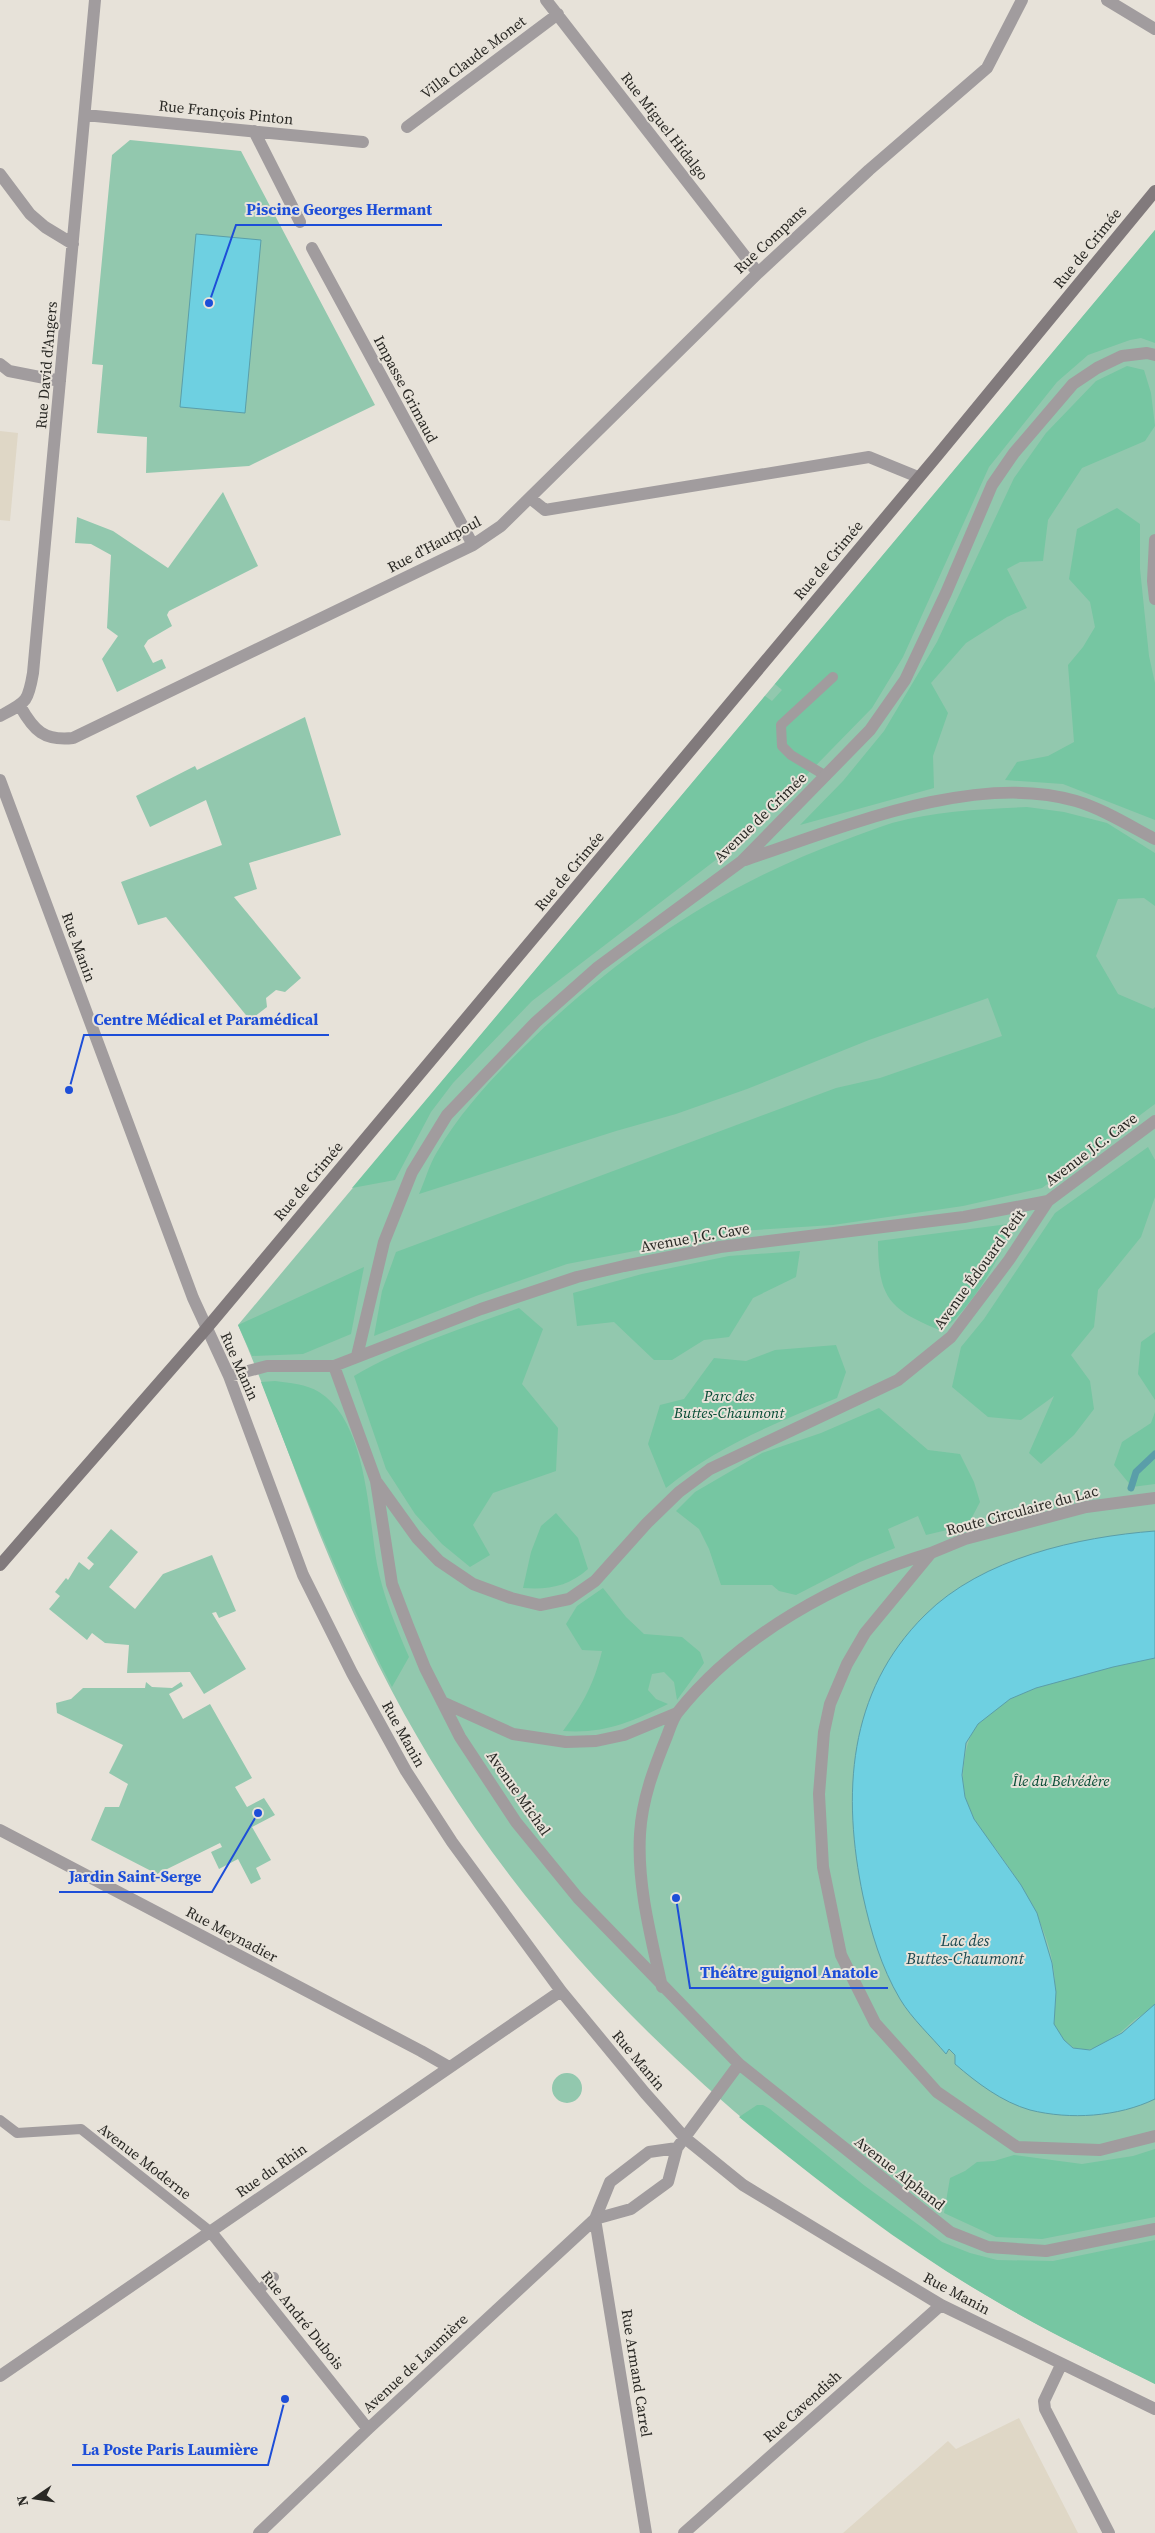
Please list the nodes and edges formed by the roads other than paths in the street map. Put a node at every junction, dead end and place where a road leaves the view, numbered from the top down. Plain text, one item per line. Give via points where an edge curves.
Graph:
1 (95, 0) edge
2 (546, 0) edge
3 (1022, 0) edge
4 (1107, 0) edge
5 (558, 14) junction
6 (1155, 30) edge
7 (85, 115) junction
8 (407, 127) dead end
9 (254, 131) junction
10 (363, 142) dead end
11 (0, 174) edge
12 (1155, 191) edge
13 (300, 222) dead end
14 (73, 244) junction
15 (312, 248) dead end
16 (758, 273) junction
17 (1155, 356) edge
18 (0, 364) edge
19 (60, 381) junction
20 (918, 477) junction
21 (530, 498) junction
22 (1155, 540) edge
23 (473, 545) junction
24 (1155, 599) edge
25 (833, 677) dead end
26 (20, 706) junction
27 (0, 716) edge
28 (826, 776) junction
29 (0, 780) edge
30 (1155, 839) edge
31 (742, 861) junction
32 (1155, 1121) edge
33 (1048, 1201) junction
34 (206, 1329) junction
35 (356, 1356) junction
36 (334, 1366) junction
37 (228, 1376) junction
38 (376, 1481) junction
39 (1155, 1498) edge
40 (931, 1552) junction
41 (0, 1565) edge
42 (442, 1702) junction
43 (677, 1713) junction
44 (0, 1830) edge
45 (662, 1987) junction
46 (561, 1990) junction
47 (739, 2064) junction
48 (448, 2067) junction
49 (0, 2120) edge
50 (1155, 2136) edge
51 (681, 2143) junction
52 (595, 2218) junction
53 (1155, 2229) edge
54 (211, 2232) junction
55 (274, 2277) dead end
56 (258, 2291) junction
57 (941, 2305) junction
58 (1060, 2365) junction
59 (0, 2376) edge
60 (1155, 2409) edge
61 (368, 2429) junction
62 (259, 2533) edge
63 (646, 2533) edge
64 (684, 2533) edge
65 (1108, 2533) edge

1 - 7 street, Rue David d'Angers
2 - 5 street, Rue Miguel Hidalgo
3 - 16 street, Rue Compans via 987,68 869,170
4 - 6 street
5 - 8 street, Villa Claude Monet
5 - 16 street, Rue Miguel Hidalgo
7 - 9 street, Rue François Pinton
7 - 14 street, Rue David d'Angers
9 - 10 street, Rue François Pinton
9 - 13 street
11 - 14 street via 30,214
12 - 20 street, Rue de Crimée
14 - 19 street, Rue David d'Angers
15 - 23 street, Impasse Grimaud
16 - 21 street, Rue Compans
17 - 28 street, Avenue de Crimée via 1146,353 1122,356 1073,384 1014,453 992,485 905,680 870,730
18 - 19 street via 9,371
19 - 26 street, Rue David d'Angers via 37,638 28,698
20 - 21 street via 869,457 545,510
20 - 34 street, Rue de Crimée
21 - 23 street, Rue d'Hautpoul via 501,526
22 - 24 street
23 - 26 street, Rue d'Hautpoul via 73,738 59,740 43,735
25 - 28 lane via 781,725 782,746 791,756
26 - 27 street
28 - 31 street, Avenue de Crimée
29 - 34 street, Rue Manin
30 - 31 street via 1078,801 1034,793 990,793 872,817
31 - 35 street, Avenue de Crimée via 598,967 536,1022 447,1116 412,1172 384,1242
32 - 33 street, Avenue J.C. Cave
33 - 35 street, Avenue J.C. Cave via 964,1217 720,1247 624,1266 577,1277 481,1309
33 - 38 street, Avenue Édouard Petit via 1009,1260 951,1337 898,1380 710,1469 647,1522 595,1581 569,1599 540,1605 473,1584 433,1555
34 - 37 street, Rue Manin
34 - 41 street, Rue de Crimée
35 - 36 street, Avenue J.C. Cave
36 - 37 street, Avenue J.C. Cave via 267,1366
36 - 38 street, Avenue Édouard Petit
37 - 46 street, Rue Manin via 303,1574 352,1673 406,1771 452,1842
38 - 42 street, Avenue Michal via 392,1584
39 - 40 street, Route Circulaire du Lac via 1086,1507 965,1539
40 - 43 street via 856,1580 781,1622 713,1674
40 - 50 street, Route Circulaire du Lac via 865,1633 830,1704 824,1732 819,1794 823,1867 841,1956 875,2023 937,2092 1017,2147 1100,2150
42 - 43 street via 514,1734 566,1742 596,1741 624,1735
42 - 45 street, Avenue Michal via 460,1737 516,1822 578,1898
43 - 45 street via 650,1777 640,1834 640,1869
44 - 48 street, Rue Meynadier
45 - 47 street, Avenue Michal
46 - 48 street, Rue du Rhin
46 - 51 street, Rue Manin
47 - 51 street
47 - 53 street, Avenue Alphand via 950,2232 988,2247 1046,2251
48 - 54 street, Rue du Rhin
49 - 54 lane, Avenue Moderne via 17,2133 81,2129
51 - 52 street, Avenue de Laumière via 649,2152 610,2182
51 - 52 street, Avenue de Laumière via 668,2182 631,2208
51 - 57 street, Rue Manin via 743,2185
52 - 61 street, Avenue de Laumière
52 - 63 street, Rue Armand Carrel
54 - 56 street, Rue André Dubois
54 - 59 street, Rue du Rhin
55 - 56 lane
56 - 61 street, Rue André Dubois
57 - 58 street, Rue Manin
57 - 64 street, Rue Cavendish
58 - 60 street, Rue Manin
58 - 65 street via 1044,2400 1045,2409
61 - 62 street, Avenue de Laumière

